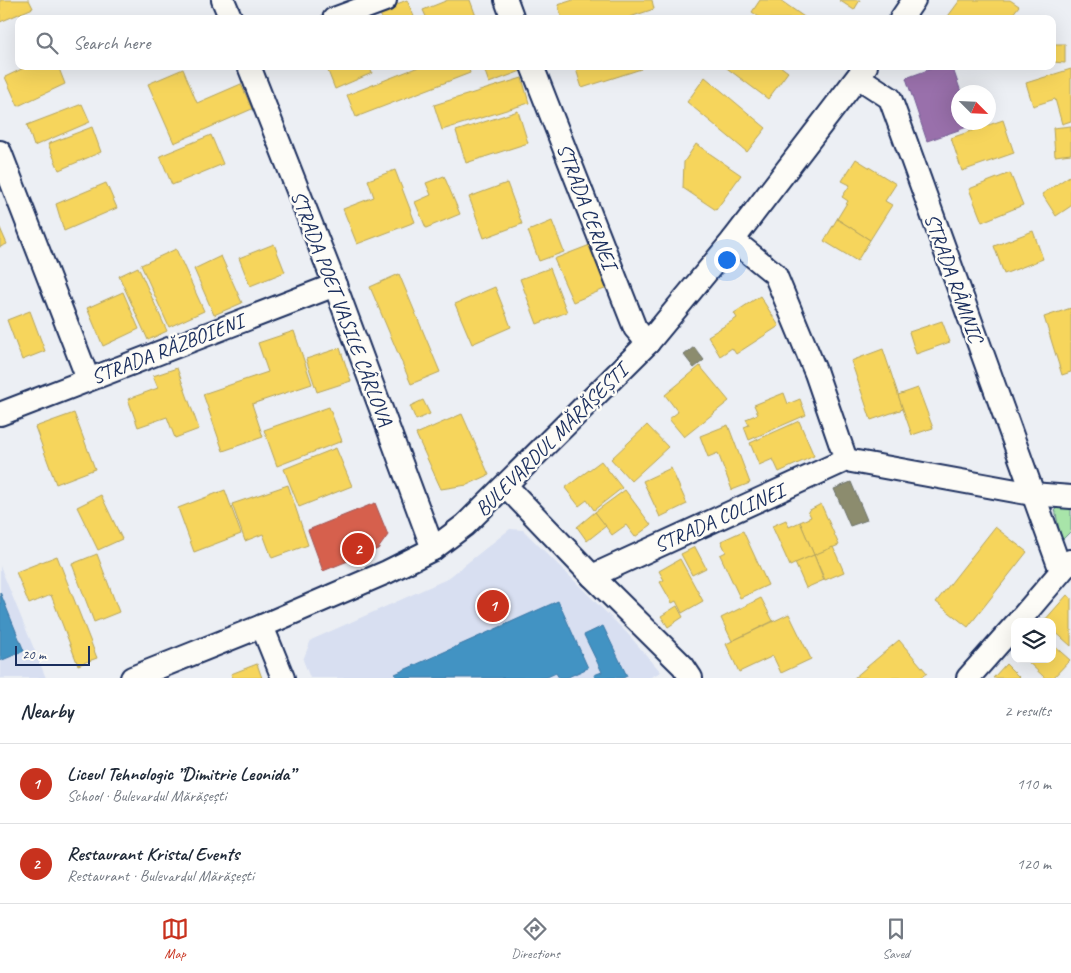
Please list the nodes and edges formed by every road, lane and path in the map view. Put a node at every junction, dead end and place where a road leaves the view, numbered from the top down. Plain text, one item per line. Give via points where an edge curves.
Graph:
1 (223, 0) edge
2 (385, 0) edge
3 (506, 0) edge
4 (914, 0) edge
5 (229, 15) edge
6 (345, 15) edge
7 (512, 15) edge
8 (904, 15) edge
9 (252, 70) edge
10 (534, 70) edge
11 (862, 72) edge
12 (0, 152) edge
13 (732, 240) junction
14 (335, 285) junction
15 (648, 343) junction
16 (88, 379) junction
17 (0, 414) edge
18 (846, 460) junction
19 (506, 486) junction
20 (1032, 494) junction
21 (1071, 497) edge
22 (433, 549) junction
23 (1066, 565) edge
24 (592, 576) junction
25 (1021, 618) edge
26 (262, 626) junction
27 (1011, 630) edge
28 (132, 678) edge
29 (283, 678) edge
30 (691, 678) edge
31 (968, 678) edge

1 - 5 street
2 - 6 street
3 - 7 street
4 - 8 street
9 - 14 street, STRADA POET VASILE CÂRLOVA
10 - 15 street, STRADA CERNEI via 635,328
11 - 13 street, BULEVARDUL MĂRĂȘEȘTI
11 - 20 street, STRADA RÂMNIC via 890,98
12 - 16 street
13 - 15 street, BULEVARDUL MĂRĂȘEȘTI
13 - 18 street via 775,274 816,373
14 - 16 street, STRADA RĂZBOIENI
14 - 22 street, STRADA POET VASILE CÂRLOVA
15 - 19 street, BULEVARDUL MĂRĂȘEȘTI
16 - 17 street, STRADA RĂZBOIENI
18 - 20 street
18 - 24 street, STRADA COLINEI
19 - 22 street, BULEVARDUL MĂRĂȘEȘTI via 466,525
19 - 24 street
20 - 21 street
20 - 23 street, STRADA RÂMNIC
22 - 26 street, BULEVARDUL MĂRĂȘEȘTI
23 - 25 street
24 - 30 street via 683,666
26 - 28 street, BULEVARDUL MĂRĂȘEȘTI
26 - 29 street
27 - 31 street

